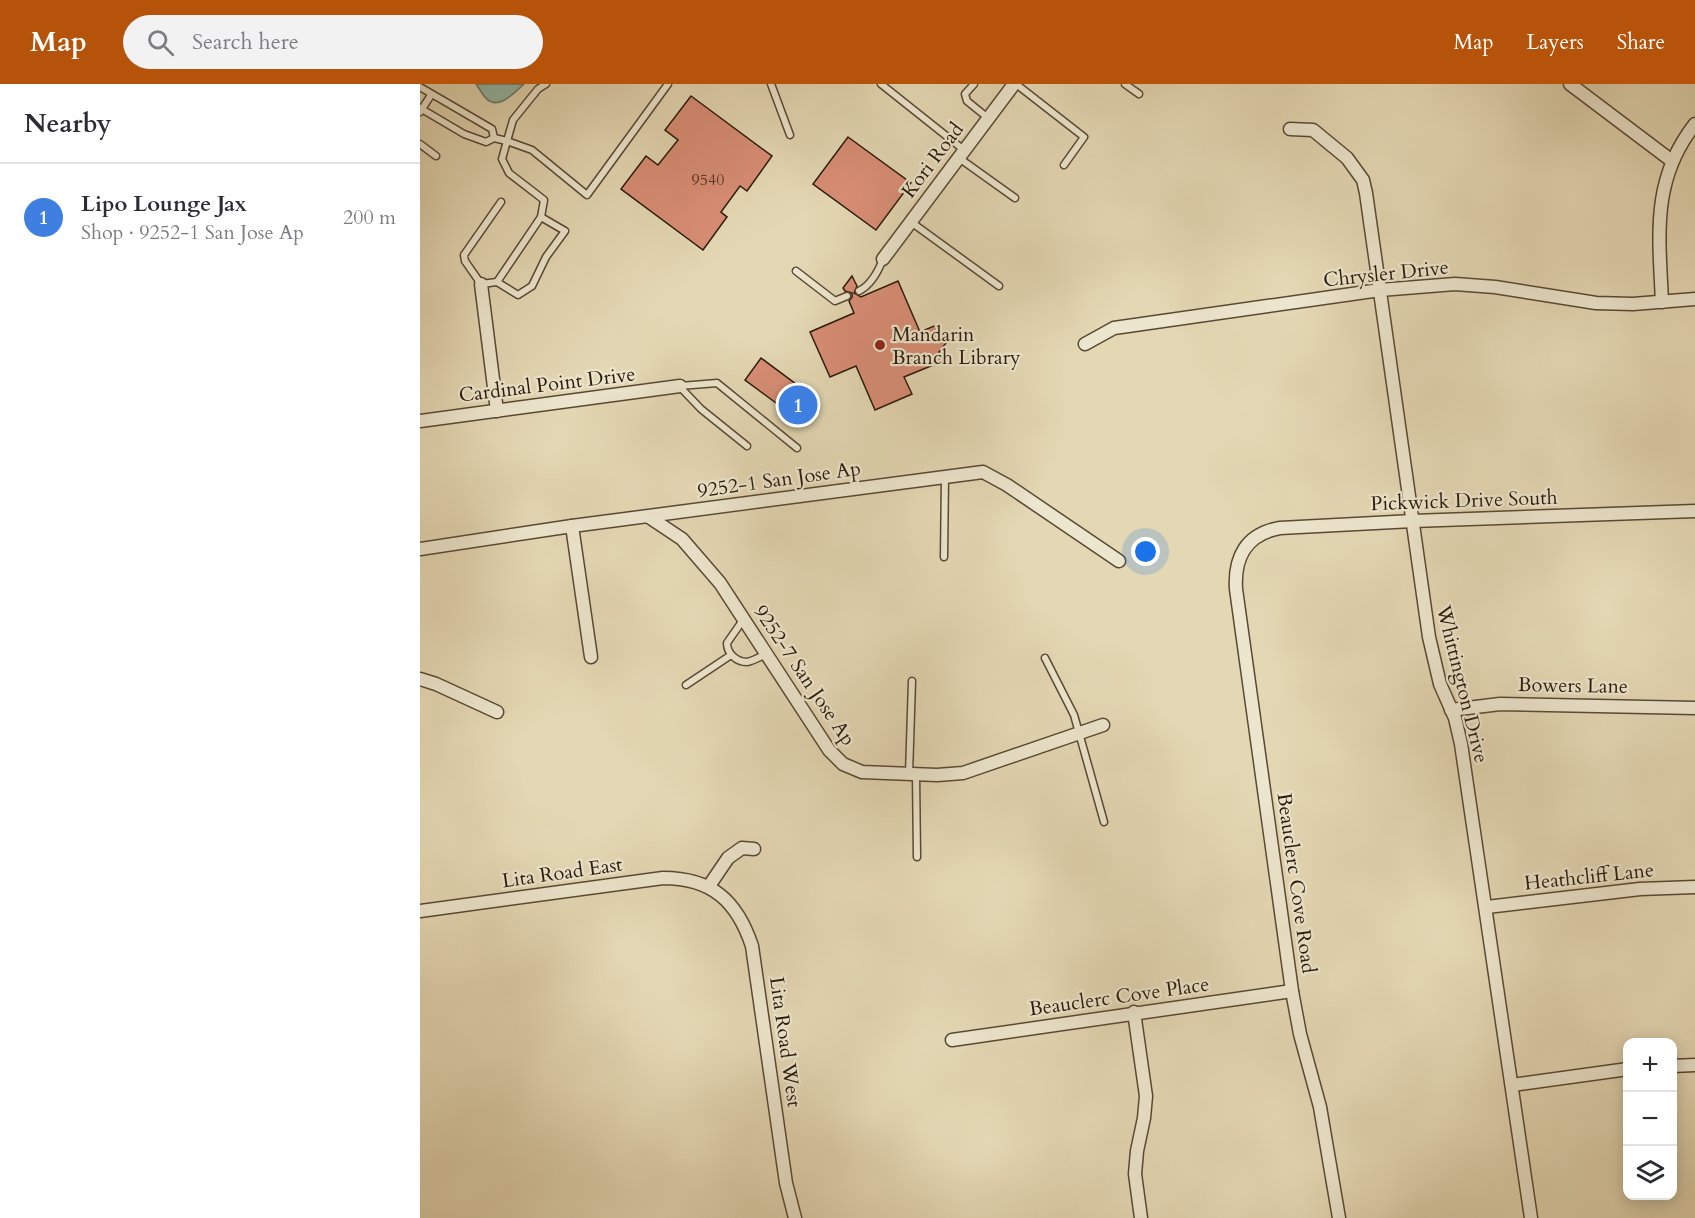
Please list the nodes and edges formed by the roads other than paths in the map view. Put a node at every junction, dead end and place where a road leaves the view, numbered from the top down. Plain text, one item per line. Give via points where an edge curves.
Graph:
1 (546, 84) edge
2 (668, 84) edge
3 (771, 84) edge
4 (881, 84) edge
5 (974, 84) edge
6 (1015, 84) edge
7 (1125, 84) edge
8 (1570, 84) edge
9 (420, 87) edge
10 (1139, 94) dead end
11 (432, 95) junction
12 (421, 110) edge
13 (988, 118) junction
14 (1695, 124) edge
15 (1290, 129) dead end
16 (790, 135) dead end
17 (494, 138) junction
18 (507, 141) junction
19 (420, 144) edge
20 (961, 154) junction
21 (436, 156) dead end
22 (1671, 161) junction
23 (1064, 165) dead end
24 (1015, 198) dead end
25 (501, 202) dead end
26 (541, 217) junction
27 (910, 222) junction
28 (883, 260) joint
29 (796, 271) dead end
30 (497, 282) junction
31 (481, 284) junction
32 (999, 286) dead end
33 (1380, 290) junction
34 (859, 291) dead end
35 (847, 296) dead end
36 (1695, 300) edge
37 (1662, 302) junction
38 (1085, 344) dead end
39 (680, 386) junction
40 (497, 411) junction
41 (420, 421) edge
42 (747, 446) dead end
43 (796, 447) dead end
44 (945, 476) junction
45 (1695, 511) edge
46 (649, 517) junction
47 (1413, 520) junction
48 (572, 526) junction
49 (420, 549) edge
50 (1243, 551) joint
51 (944, 557) dead end
52 (1119, 561) dead end
53 (744, 619) junction
54 (767, 654) junction
55 (731, 655) junction
56 (591, 657) dead end
57 (1045, 658) dead end
58 (420, 679) edge
59 (912, 681) dead end
60 (686, 685) dead end
61 (1695, 708) edge
62 (1451, 710) junction
63 (497, 712) dead end
64 (1103, 724) dead end
65 (1080, 733) junction
66 (913, 775) junction
67 (1104, 822) dead end
68 (754, 849) dead end
69 (917, 857) dead end
70 (709, 886) junction
71 (1695, 887) edge
72 (1486, 907) junction
73 (420, 911) edge
74 (1292, 991) junction
75 (1134, 1012) junction
76 (952, 1040) dead end
77 (1695, 1065) edge
78 (1677, 1066) edge
79 (1623, 1070) edge
80 (1512, 1085) junction
81 (795, 1218) edge
82 (1140, 1218) edge
83 (1339, 1218) edge
84 (1531, 1218) edge

1 - 18 lane via 513,120
2 - 18 lane via 587,195 532,150
3 - 16 lane
4 - 20 lane
5 - 13 lane via 965,94 967,101
6 - 13 street, Kori Road
6 - 23 lane via 1084,137
7 - 10 lane
8 - 22 street
9 - 11 lane
11 - 12 lane
11 - 17 lane via 492,129
12 - 17 lane via 464,134 486,142
13 - 20 street, Kori Road
14 - 22 street
15 - 33 street, Whittington Drive via 1313,130 1347,158 1363,180
17 - 18 lane
18 - 26 lane via 502,159 509,173 544,200
19 - 21 lane
20 - 24 lane
20 - 27 street, Kori Road
22 - 37 street via 1659,220
25 - 31 lane via 464,255
26 - 30 lane
26 - 30 lane via 565,231 546,256 532,286 518,295
27 - 28 street, Kori Road
27 - 32 lane
28 - 34 lane via 877,273
29 - 35 lane via 835,301
30 - 31 lane
31 - 40 street
33 - 37 street, Chrysler Drive via 1455,284 1596,303
33 - 38 street, Chrysler Drive via 1114,328
33 - 47 street, Whittington Drive
36 - 37 street, Chrysler Drive
39 - 40 street, Cardinal Point Drive
39 - 42 lane via 701,409
39 - 43 lane via 717,383
40 - 41 street, Cardinal Point Drive
44 - 46 street, 9252-1 San Jose Ap
44 - 51 lane
44 - 52 street, 9252-1 San Jose Ap via 983,472 991,475
45 - 47 street, Pickwick Drive South
46 - 48 street, 9252-1 San Jose Ap
46 - 53 street, 9252-7 San Jose Ap via 682,539 720,583
47 - 50 street, Pickwick Drive South via 1280,528 1262,533
47 - 62 street, Whittington Drive via 1429,637 1440,684
48 - 49 street, 9252-1 San Jose Ap
48 - 56 street
50 - 74 street, Beauclerc Cove Road via 1237,565 1236,589
53 - 54 street, 9252-7 San Jose Ap
53 - 55 lane via 727,643
54 - 55 lane via 748,662
54 - 66 street, 9252-7 San Jose Ap via 843,764 862,772
55 - 60 lane
57 - 65 lane
58 - 63 street
59 - 66 lane
61 - 62 street, Bowers Lane via 1500,704
62 - 72 street, Whittington Drive via 1461,744
64 - 65 street, 9252-7 San Jose Ap
65 - 66 street, 9252-7 San Jose Ap via 963,773
65 - 67 lane
66 - 69 lane
68 - 70 street via 742,848 728,858
70 - 73 street, Lita Road East via 663,878
70 - 81 street, Lita Road West via 739,915 752,946 786,1183
71 - 72 street, Heathcliff Lane via 1640,889
72 - 80 street, Whittington Drive
74 - 75 street, Beauclerc Cove Place
74 - 83 street, Beauclerc Cove Road via 1320,1107
75 - 76 street, Beauclerc Cove Place
75 - 82 street via 1146,1096 1135,1174
77 - 78 street
79 - 80 street
80 - 84 street, Whittington Drive

